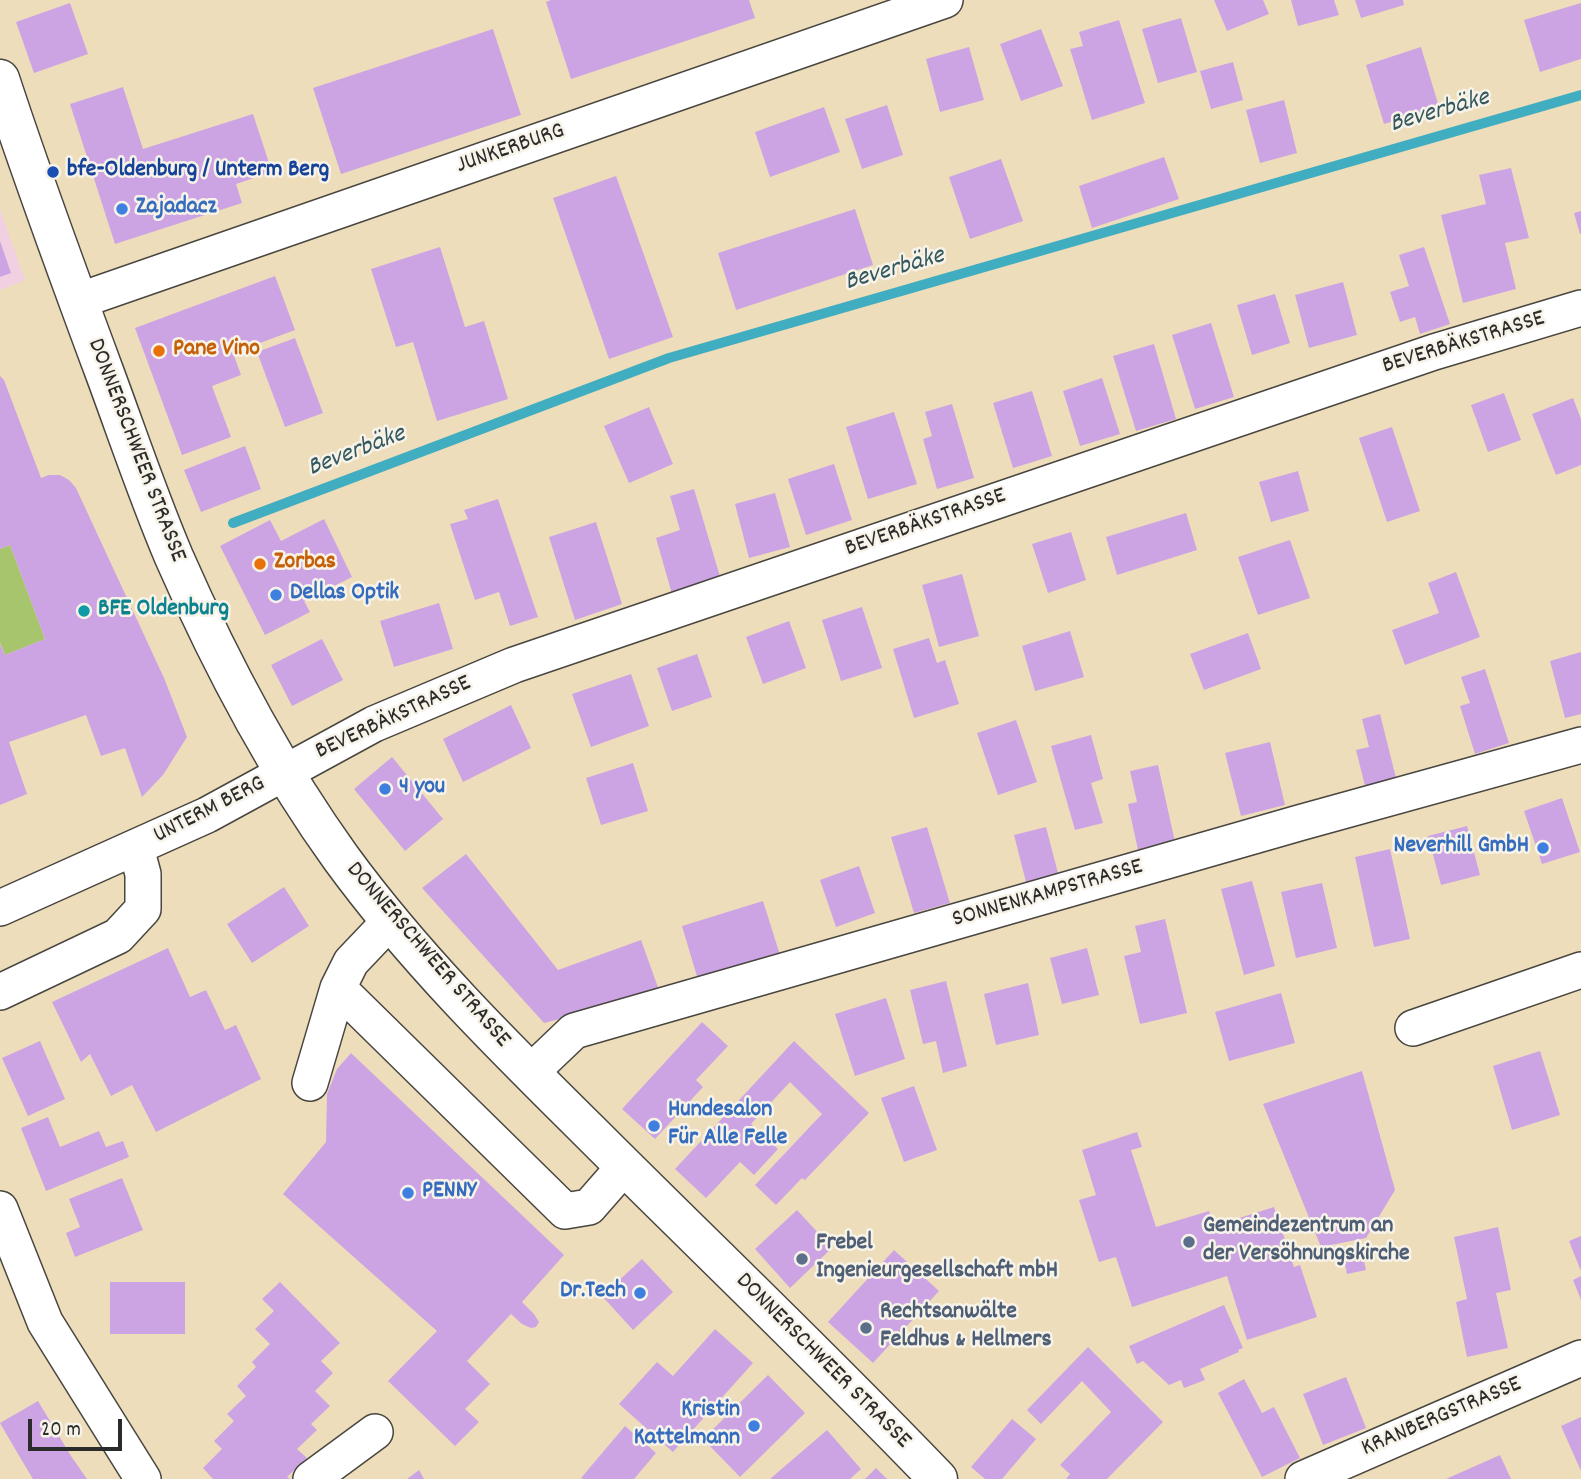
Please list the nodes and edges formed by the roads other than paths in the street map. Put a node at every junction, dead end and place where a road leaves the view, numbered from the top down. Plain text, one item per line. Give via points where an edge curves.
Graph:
1 (945, 0) edge
2 (0, 79) edge
3 (78, 301) junction
4 (1581, 308) edge
5 (1581, 745) edge
6 (284, 772) junction
7 (136, 848) junction
8 (0, 908) edge
9 (390, 921) junction
10 (1581, 970) edge
11 (338, 988) junction
12 (0, 992) edge
13 (1413, 1028) dead end
14 (530, 1073) junction
15 (310, 1083) dead end
16 (624, 1167) junction
17 (0, 1209) edge
18 (1581, 1358) edge
19 (374, 1432) dead end
20 (143, 1479) edge
21 (311, 1479) edge
22 (938, 1479) edge
23 (1303, 1479) edge

1 - 3 street, JUNKERBURG
2 - 3 main road, DONNERSCHWEER STRASSE
3 - 6 main road, DONNERSCHWEER STRASSE via 174,557
4 - 6 street, BEVERBÄKSTRASSE via 1434,352 514,665 374,724
5 - 14 street, SONNENKAMPSTRASSE via 574,1031
6 - 7 street, UNTERM BERG
6 - 9 main road, DONNERSCHWEER STRASSE
7 - 8 street, UNTERM BERG
7 - 12 street, UNTERM BERG via 143,874 143,909 118,936
9 - 11 street via 351,962
9 - 14 main road, DONNERSCHWEER STRASSE
10 - 13 street
11 - 15 street
11 - 16 street via 565,1211 589,1207
14 - 16 main road, DONNERSCHWEER STRASSE
16 - 22 main road, DONNERSCHWEER STRASSE
17 - 20 street via 44,1322
18 - 23 street, KRANBERGSTRASSE
19 - 21 street

